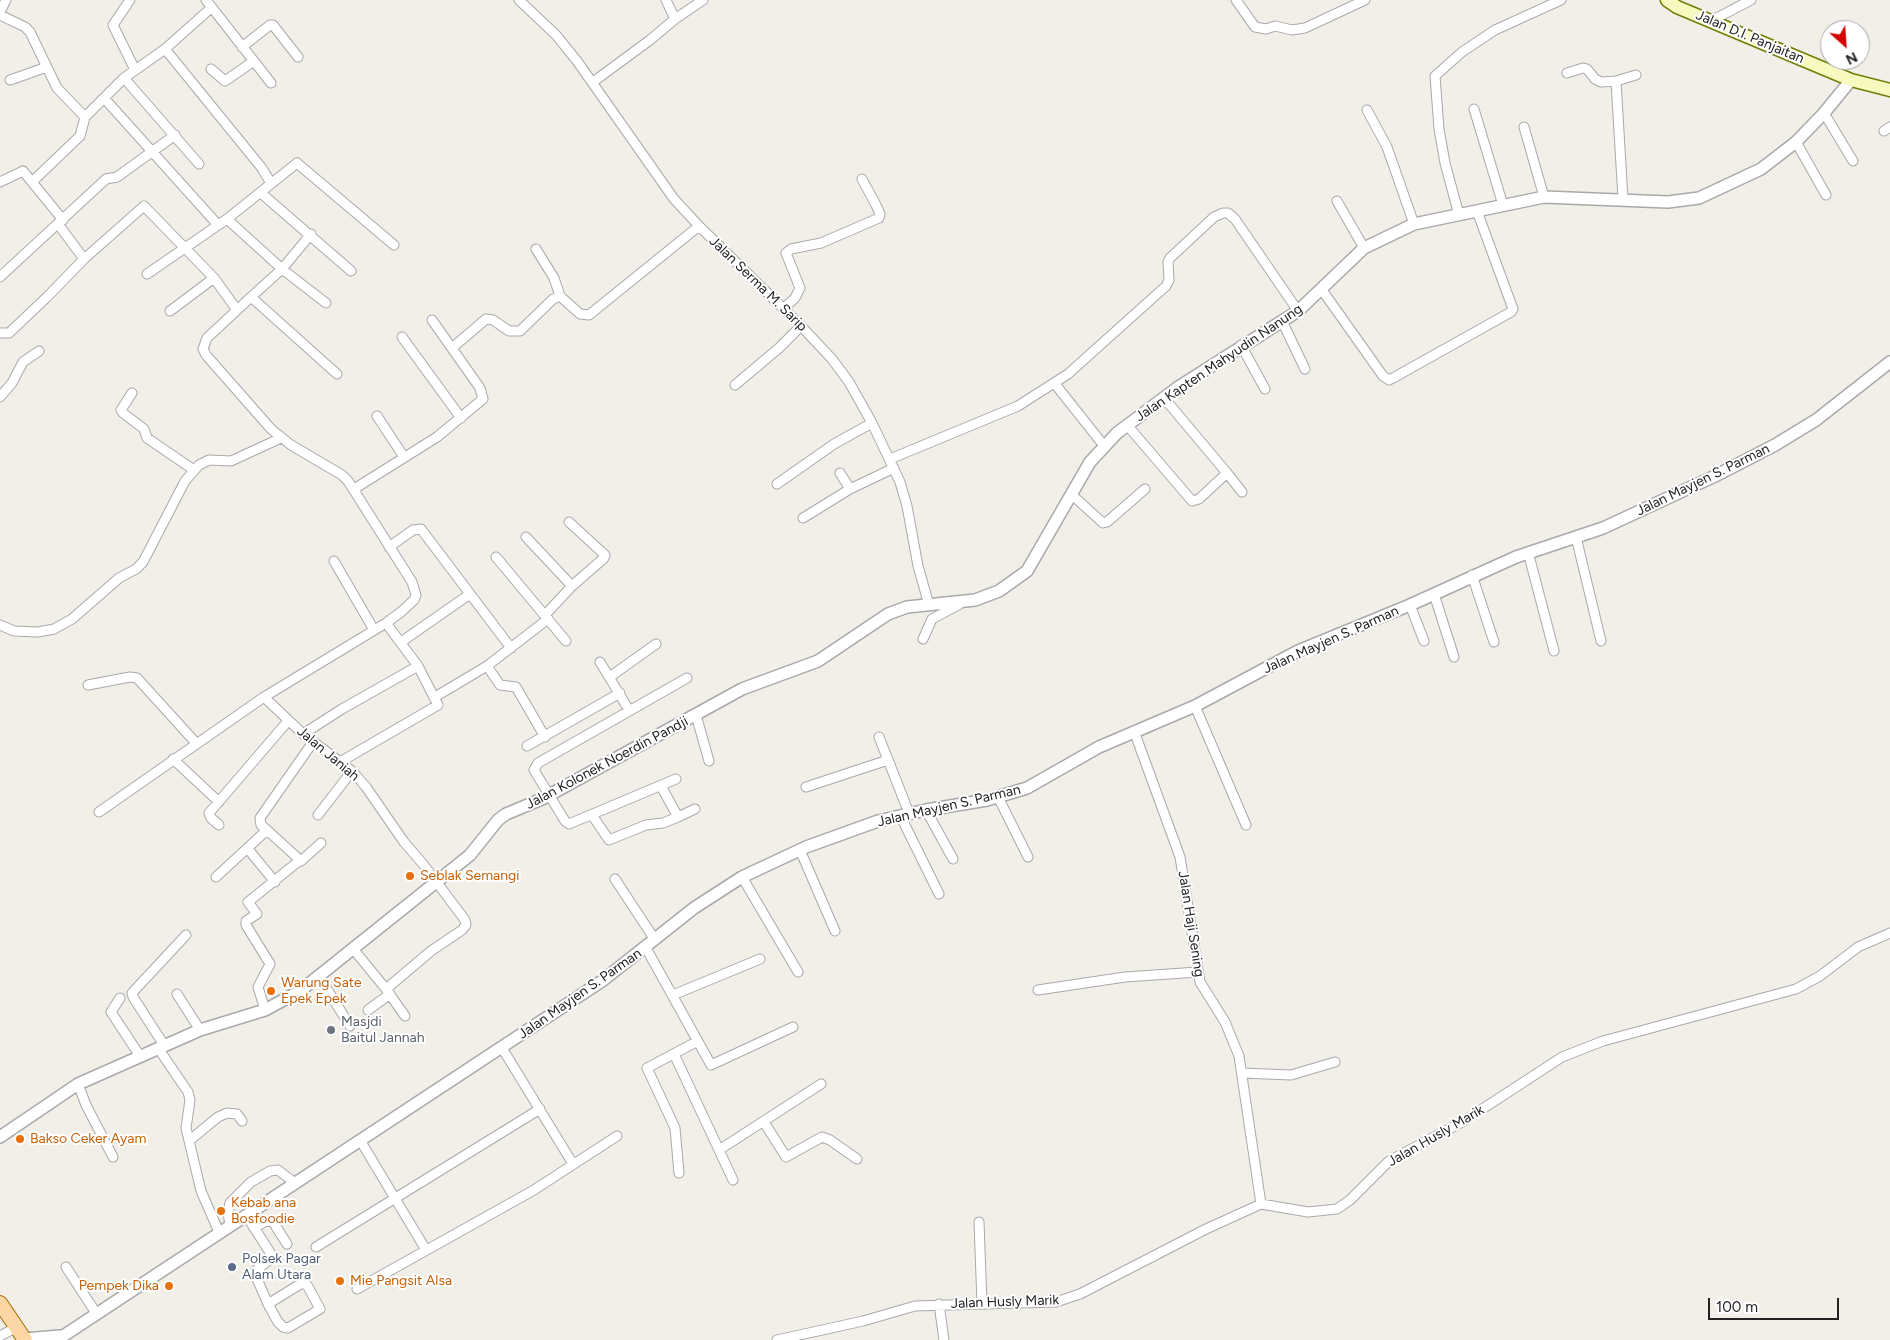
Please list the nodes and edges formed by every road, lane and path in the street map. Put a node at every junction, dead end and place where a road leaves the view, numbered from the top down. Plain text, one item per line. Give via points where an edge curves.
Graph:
1 (6, 0) edge
2 (130, 0) edge
3 (519, 0) edge
4 (666, 0) edge
5 (703, 0) edge
6 (1236, 0) edge
7 (1365, 0) edge
8 (1561, 0) edge
9 (1667, 0) edge
10 (1751, 0) edge
11 (209, 4) edge
12 (0, 12) edge
13 (675, 19) junction
14 (1711, 21) junction
15 (242, 47) junction
16 (165, 49) junction
17 (298, 57) dead end
18 (254, 61) junction
19 (47, 67) junction
20 (211, 69) dead end
21 (135, 70) junction
22 (1567, 73) dead end
23 (1636, 75) dead end
24 (124, 78) junction
25 (10, 80) dead end
26 (1850, 80) junction
27 (1616, 81) junction
28 (594, 82) junction
29 (271, 83) dead end
30 (1890, 90) edge
31 (104, 98) junction
32 (1474, 109) dead end
33 (1366, 110) dead end
34 (1824, 113) junction
35 (84, 118) junction
36 (1524, 127) dead end
37 (174, 135) junction
38 (1796, 142) junction
39 (151, 151) junction
40 (1853, 161) dead end
41 (199, 164) dead end
42 (862, 179) dead end
43 (0, 182) edge
44 (32, 182) junction
45 (271, 183) junction
46 (261, 193) junction
47 (1826, 194) dead end
48 (1544, 197) junction
49 (1623, 199) junction
50 (1337, 201) dead end
51 (1503, 205) junction
52 (1477, 211) junction
53 (1459, 215) junction
54 (227, 219) junction
55 (61, 222) junction
56 (1414, 224) junction
57 (218, 225) junction
58 (698, 226) junction
59 (311, 234) junction
60 (394, 245) dead end
61 (185, 248) junction
62 (1364, 248) junction
63 (536, 249) dead end
64 (84, 258) junction
65 (282, 268) junction
66 (352, 271) dead end
67 (147, 274) dead end
68 (0, 276) edge
69 (214, 278) junction
70 (1322, 290) junction
71 (560, 296) junction
72 (251, 297) junction
73 (326, 303) dead end
74 (784, 308) junction
75 (237, 310) junction
76 (170, 311) dead end
77 (1298, 311) junction
78 (432, 320) dead end
79 (1282, 321) junction
80 (802, 326) junction
81 (0, 333) edge
82 (402, 337) dead end
83 (1242, 345) junction
84 (452, 348) junction
85 (39, 351) dead end
86 (1890, 362) edge
87 (1305, 369) dead end
88 (337, 374) dead end
89 (1054, 384) junction
90 (735, 385) dead end
91 (1265, 389) dead end
92 (132, 393) dead end
93 (0, 397) edge
94 (1164, 398) junction
95 (377, 416) dead end
96 (460, 418) junction
97 (872, 423) junction
98 (1127, 425) junction
99 (281, 438) junction
100 (1105, 446) junction
101 (404, 457) junction
102 (892, 464) junction
103 (194, 470) junction
104 (840, 473) dead end
105 (1226, 473) junction
106 (777, 484) dead end
107 (354, 489) junction
108 (850, 489) junction
109 (1145, 490) dead end
110 (1242, 492) dead end
111 (1071, 494) junction
112 (803, 518) dead end
113 (569, 522) dead end
114 (526, 536) dead end
115 (1576, 537) junction
116 (389, 548) junction
117 (1528, 552) junction
118 (496, 558) dead end
119 (334, 561) dead end
120 (1472, 575) junction
121 (572, 586) junction
122 (470, 594) junction
123 (1434, 594) junction
124 (965, 601) junction
125 (929, 605) junction
126 (1410, 605) junction
127 (546, 617) junction
128 (386, 623) junction
129 (0, 625) edge
130 (374, 630) junction
131 (922, 640) dead end
132 (566, 641) dead end
133 (1424, 641) dead end
134 (1601, 641) dead end
135 (401, 642) junction
136 (1494, 642) dead end
137 (656, 644) dead end
138 (510, 648) junction
139 (1554, 651) dead end
140 (1454, 657) dead end
141 (600, 662) dead end
142 (418, 666) junction
143 (487, 666) junction
144 (610, 676) junction
145 (687, 678) dead end
146 (88, 685) dead end
147 (620, 693) junction
148 (264, 697) junction
149 (435, 697) junction
150 (1195, 706) junction
151 (629, 710) junction
152 (696, 716) junction
153 (288, 721) junction
154 (1134, 731) junction
155 (303, 734) junction
156 (545, 737) junction
157 (879, 737) dead end
158 (313, 742) junction
159 (196, 743) junction
160 (526, 746) dead end
161 (173, 759) junction
162 (888, 760) junction
163 (709, 761) dead end
164 (340, 762) junction
165 (352, 772) junction
166 (676, 779) dead end
167 (661, 786) junction
168 (806, 787) dead end
169 (550, 794) junction
170 (998, 797) junction
171 (219, 802) junction
172 (694, 809) dead end
173 (926, 810) junction
174 (99, 812) dead end
175 (905, 814) junction
176 (318, 815) dead end
177 (592, 815) junction
178 (678, 817) junction
179 (219, 825) dead end
180 (1246, 825) dead end
181 (267, 830) junction
182 (321, 843) dead end
183 (248, 849) junction
184 (800, 850) junction
185 (1028, 857) dead end
186 (953, 859) dead end
187 (299, 861) junction
188 (216, 877) dead end
189 (742, 877) junction
190 (615, 879) dead end
191 (436, 881) junction
192 (275, 882) junction
193 (939, 894) dead end
194 (835, 931) dead end
195 (1890, 933) edge
196 (186, 935) dead end
197 (655, 940) junction
198 (646, 948) junction
199 (354, 950) junction
200 (760, 959) dead end
201 (798, 972) dead end
202 (1198, 972) junction
203 (320, 978) junction
204 (1038, 990) dead end
205 (388, 992) junction
206 (177, 994) dead end
207 (673, 995) junction
208 (120, 998) dead end
209 (265, 1010) junction
210 (368, 1010) dead end
211 (405, 1016) dead end
212 (350, 1026) dead end
213 (793, 1027) dead end
214 (200, 1030) junction
215 (698, 1042) junction
216 (161, 1046) junction
217 (502, 1048) junction
218 (674, 1054) junction
219 (140, 1056) junction
220 (1335, 1062) dead end
221 (1242, 1073) junction
222 (78, 1084) junction
223 (821, 1084) dead end
224 (540, 1108) junction
225 (242, 1121) dead end
226 (764, 1122) junction
227 (617, 1136) dead end
228 (0, 1137) edge
229 (190, 1140) junction
230 (360, 1140) junction
231 (719, 1150) junction
232 (113, 1157) dead end
233 (856, 1159) dead end
234 (573, 1164) junction
235 (679, 1173) dead end
236 (733, 1180) dead end
237 (295, 1183) junction
238 (394, 1198) junction
239 (1260, 1204) junction
240 (246, 1215) junction
241 (978, 1222) dead end
242 (230, 1225) junction
243 (254, 1228) junction
244 (219, 1232) junction
245 (287, 1244) dead end
246 (316, 1247) dead end
247 (426, 1250) junction
248 (66, 1267) dead end
249 (357, 1289) dead end
250 (0, 1303) edge
251 (268, 1304) junction
252 (939, 1304) junction
253 (982, 1304) junction
254 (96, 1313) junction
255 (22, 1335) edge
256 (0, 1336) edge
257 (59, 1338) edge
258 (776, 1340) edge
259 (944, 1340) edge

1 - 12 street
2 - 21 street via 113,25
3 - 28 street, Jalan Serma M. Sarip via 556,35
4 - 13 street
5 - 13 street
6 - 7 street via 1255,27 1266,29 1275,26 1292,30 1305,28
8 - 53 street via 1496,30 1462,52 1436,76 1439,129
9 - 14 main road, Jalan D.I. Panjaitan
10 - 14 street
11 - 15 street
11 - 16 street
12 - 19 street via 30,32
13 - 28 street
14 - 26 main road, Jalan D.I. Panjaitan
15 - 17 street via 273,25
15 - 18 street
16 - 21 street
16 - 45 street
18 - 20 street via 225,81
18 - 29 street
19 - 25 street
19 - 35 street via 56,88
21 - 24 street
22 - 27 street via 1583,68 1595,80
23 - 27 street
24 - 31 street
24 - 37 street
26 - 30 main road, Jalan D.I. Panjaitan
26 - 34 street, Jalan Kapten Mahyudin Nanung
27 - 49 street
28 - 58 street, Jalan Serma M. Sarip via 659,180
31 - 35 street
31 - 39 street
32 - 51 street
33 - 56 street via 1387,147
34 - 38 street, Jalan Kapten Mahyudin Nanung
34 - 40 street
35 - 44 street via 80,136
36 - 48 street
37 - 39 street
37 - 41 street
38 - 47 street
38 - 49 street, Jalan Kapten Mahyudin Nanung via 1761,168 1699,198 1668,202
39 - 55 street via 117,177 106,179
39 - 57 street
42 - 74 street via 880,214 879,218 821,243 786,253 800,288
43 - 44 street via 23,171
44 - 55 street
45 - 46 street
45 - 60 street via 300,163
46 - 54 street
46 - 59 street
48 - 49 street, Jalan Kapten Mahyudin Nanung
48 - 51 street, Jalan Kapten Mahyudin Nanung
50 - 62 street
51 - 52 street, Jalan Kapten Mahyudin Nanung
52 - 53 street, Jalan Kapten Mahyudin Nanung
52 - 70 street via 1513,309 1393,378 1389,380 1383,376
53 - 56 street, Jalan Kapten Mahyudin Nanung
54 - 57 street
54 - 65 street
55 - 64 street
55 - 68 street
56 - 62 street, Jalan Kapten Mahyudin Nanung
57 - 61 street
58 - 71 street via 589,315 580,314
58 - 74 street, Jalan Serma M. Sarip
59 - 65 street
59 - 66 street
61 - 64 street via 144,206
61 - 67 street
61 - 69 street
62 - 70 street, Jalan Kapten Mahyudin Nanung
63 - 71 street via 551,272
64 - 81 street via 9,333
65 - 72 street
65 - 73 street
69 - 75 street
69 - 76 street
70 - 77 street, Jalan Kapten Mahyudin Nanung
71 - 84 street via 520,331 509,331 486,318
72 - 75 street
72 - 88 street
74 - 80 street, Jalan Serma M. Sarip
75 - 99 street via 207,338 203,349 222,375
77 - 79 street, Jalan Kapten Mahyudin Nanung
77 - 89 street via 1235,219 1224,213 1214,217 1170,258 1166,286 1081,364
78 - 84 street
79 - 83 street, Jalan Kapten Mahyudin Nanung
79 - 87 street
80 - 90 street
80 - 97 street, Jalan Serma M. Sarip via 849,382
82 - 96 street
83 - 91 street
83 - 94 street, Jalan Kapten Mahyudin Nanung
84 - 96 street via 483,394 480,403
85 - 93 street via 23,362
86 - 115 street, Jalan Mayjen S. Parman via 1816,420 1775,445 1634,514
89 - 100 street
89 - 102 street via 1018,406
92 - 103 street via 122,414 144,429 147,438
94 - 98 street, Jalan Kapten Mahyudin Nanung
94 - 105 street
95 - 101 street
96 - 101 street
97 - 102 street, Jalan Serma M. Sarip
97 - 106 street via 834,444
98 - 100 street, Jalan Kapten Mahyudin Nanung
98 - 105 street via 1192,501 1199,499
99 - 103 street via 231,461 209,460
99 - 107 street via 342,474
100 - 111 street, Jalan Kapten Mahyudin Nanung via 1090,462
101 - 107 street
102 - 108 street
102 - 125 street, Jalan Serma M. Sarip via 908,506 918,566
103 - 129 street via 136,568 119,578 72,619 54,629 14,631
104 - 108 street
105 - 110 street
107 - 116 street
108 - 112 street
109 - 111 street via 1103,523
111 - 124 street, Jalan Kapten Mahyudin Nanung via 1027,571 999,592
113 - 121 street via 605,555
114 - 121 street
115 - 117 street, Jalan Mayjen S. Parman
115 - 134 street
116 - 122 street via 413,530 421,529
116 - 128 street via 412,582 416,595
117 - 120 street, Jalan Mayjen S. Parman
117 - 139 street
118 - 127 street
119 - 130 street
120 - 123 street, Jalan Mayjen S. Parman
120 - 136 street
121 - 127 street
122 - 135 street
122 - 138 street
123 - 126 street, Jalan Mayjen S. Parman
123 - 140 street
124 - 125 street, Jalan Kapten Mahyudin Nanung
124 - 131 street via 932,619
125 - 152 street, Jalan Kolonek Noerdin Pandji via 907,607 888,614 818,662 749,686
126 - 133 street
126 - 150 street, Jalan Mayjen S. Parman via 1298,651
127 - 132 street
127 - 138 street
128 - 130 street
128 - 135 street
130 - 148 street
135 - 142 street
137 - 144 street
138 - 143 street
141 - 144 street
142 - 149 street
142 - 155 street
143 - 149 street
143 - 156 street via 500,685 516,686
144 - 147 street
145 - 151 street
146 - 159 street via 137,678
147 - 151 street
147 - 156 street
148 - 153 street, Jalan Janiah
148 - 159 street
149 - 164 street via 438,702 436,708
150 - 154 street, Jalan Mayjen S. Parman
150 - 180 street
151 - 169 street via 534,766 534,773
152 - 163 street
152 - 169 street, Jalan Kolonek Noerdin Pandji
153 - 155 street, Jalan Janiah
153 - 171 street
154 - 170 street, Jalan Mayjen S. Parman via 1080,756 1040,782
154 - 202 street, Jalan Haji Sening via 1180,857
155 - 158 street, Jalan Janiah
156 - 160 street
157 - 162 street
158 - 164 street, Jalan Janiah
158 - 181 street via 260,818 261,825
159 - 161 street
161 - 171 street
161 - 174 street
162 - 168 street
162 - 175 street
164 - 165 street, Jalan Janiah
165 - 176 street
165 - 191 street, Jalan Janiah
166 - 167 street
167 - 177 street
167 - 178 street
169 - 177 street via 569,824
169 - 191 street, Jalan Kolonek Noerdin Pandji via 498,820 470,855
170 - 173 street, Jalan Mayjen S. Parman
170 - 185 street
171 - 179 street via 209,815
172 - 178 street
173 - 175 street, Jalan Mayjen S. Parman
173 - 186 street
175 - 184 street, Jalan Mayjen S. Parman via 859,827
175 - 193 street
177 - 178 street via 609,840 646,824 663,823
181 - 183 street
181 - 187 street
182 - 187 street
183 - 188 street
183 - 192 street
184 - 189 street, Jalan Mayjen S. Parman
184 - 194 street
187 - 192 street
189 - 197 street, Jalan Mayjen S. Parman via 694,908
189 - 201 street
190 - 197 street
191 - 199 street, Jalan Kolonek Noerdin Pandji
191 - 205 street, Jalan Janiah via 462,914 465,927 431,951
192 - 209 street via 248,902 257,914 246,922 270,964 258,986
195 - 239 street, Jalan Husly Marik via 1858,947 1820,976 1796,989 1603,1041 1562,1057 1464,1121 1390,1161 1337,1209 1308,1212
196 - 216 street via 132,993
197 - 198 street, Jalan Mayjen S. Parman
198 - 207 street
198 - 217 street, Jalan Mayjen S. Parman via 602,982
199 - 203 street, Jalan Kolonek Noerdin Pandji
199 - 205 street
200 - 207 street
202 - 204 street via 1125,977
202 - 221 street, Jalan Haji Sening via 1200,982 1232,1036
203 - 209 street, Jalan Kolonek Noerdin Pandji
203 - 212 street
205 - 210 street
205 - 211 street
206 - 214 street
207 - 215 street
208 - 219 street via 112,1012
209 - 214 street, Jalan Kolonek Noerdin Pandji
213 - 215 street via 713,1065 707,1061
214 - 216 street, Jalan Kolonek Noerdin Pandji
215 - 218 street
216 - 219 street, Jalan Kolonek Noerdin Pandji
216 - 229 street via 189,1096 186,1122
217 - 224 street
217 - 230 street, Jalan Mayjen S. Parman
218 - 231 street
218 - 235 street via 647,1068 675,1128
219 - 222 street, Jalan Kolonek Noerdin Pandji
220 - 221 street via 1292,1075
221 - 239 street, Jalan Haji Sening
222 - 228 street, Jalan Kolonek Noerdin Pandji
222 - 232 street
223 - 226 street
224 - 234 street
224 - 238 street
225 - 229 street via 237,1114 227,1113
226 - 231 street
226 - 233 street via 786,1157 822,1137
227 - 234 street
229 - 244 street via 201,1190
230 - 237 street, Jalan Mayjen S. Parman
230 - 238 street
231 - 236 street
234 - 247 street via 534,1190
237 - 240 street, Jalan Mayjen S. Parman
237 - 242 street via 278,1170 251,1182 230,1203
238 - 246 street
238 - 247 street
239 - 253 street, Jalan Husly Marik via 1068,1299
240 - 242 street, Jalan Mayjen S. Parman
240 - 243 street
241 - 253 street
242 - 244 street, Jalan Mayjen S. Parman
243 - 245 street via 266,1221 273,1222
243 - 251 street via 271,1254 270,1259 254,1272
244 - 254 street, Jalan Mayjen S. Parman
247 - 249 street
248 - 254 street
250 - 255 main road
251 - 251 street via 302,1283 320,1309 288,1328 283,1327
252 - 253 street, Jalan Husly Marik
252 - 258 street, Jalan Husly Marik via 915,1306
252 - 259 street
254 - 257 street, Jalan Mayjen S. Parman
255 - 256 street
255 - 257 street

